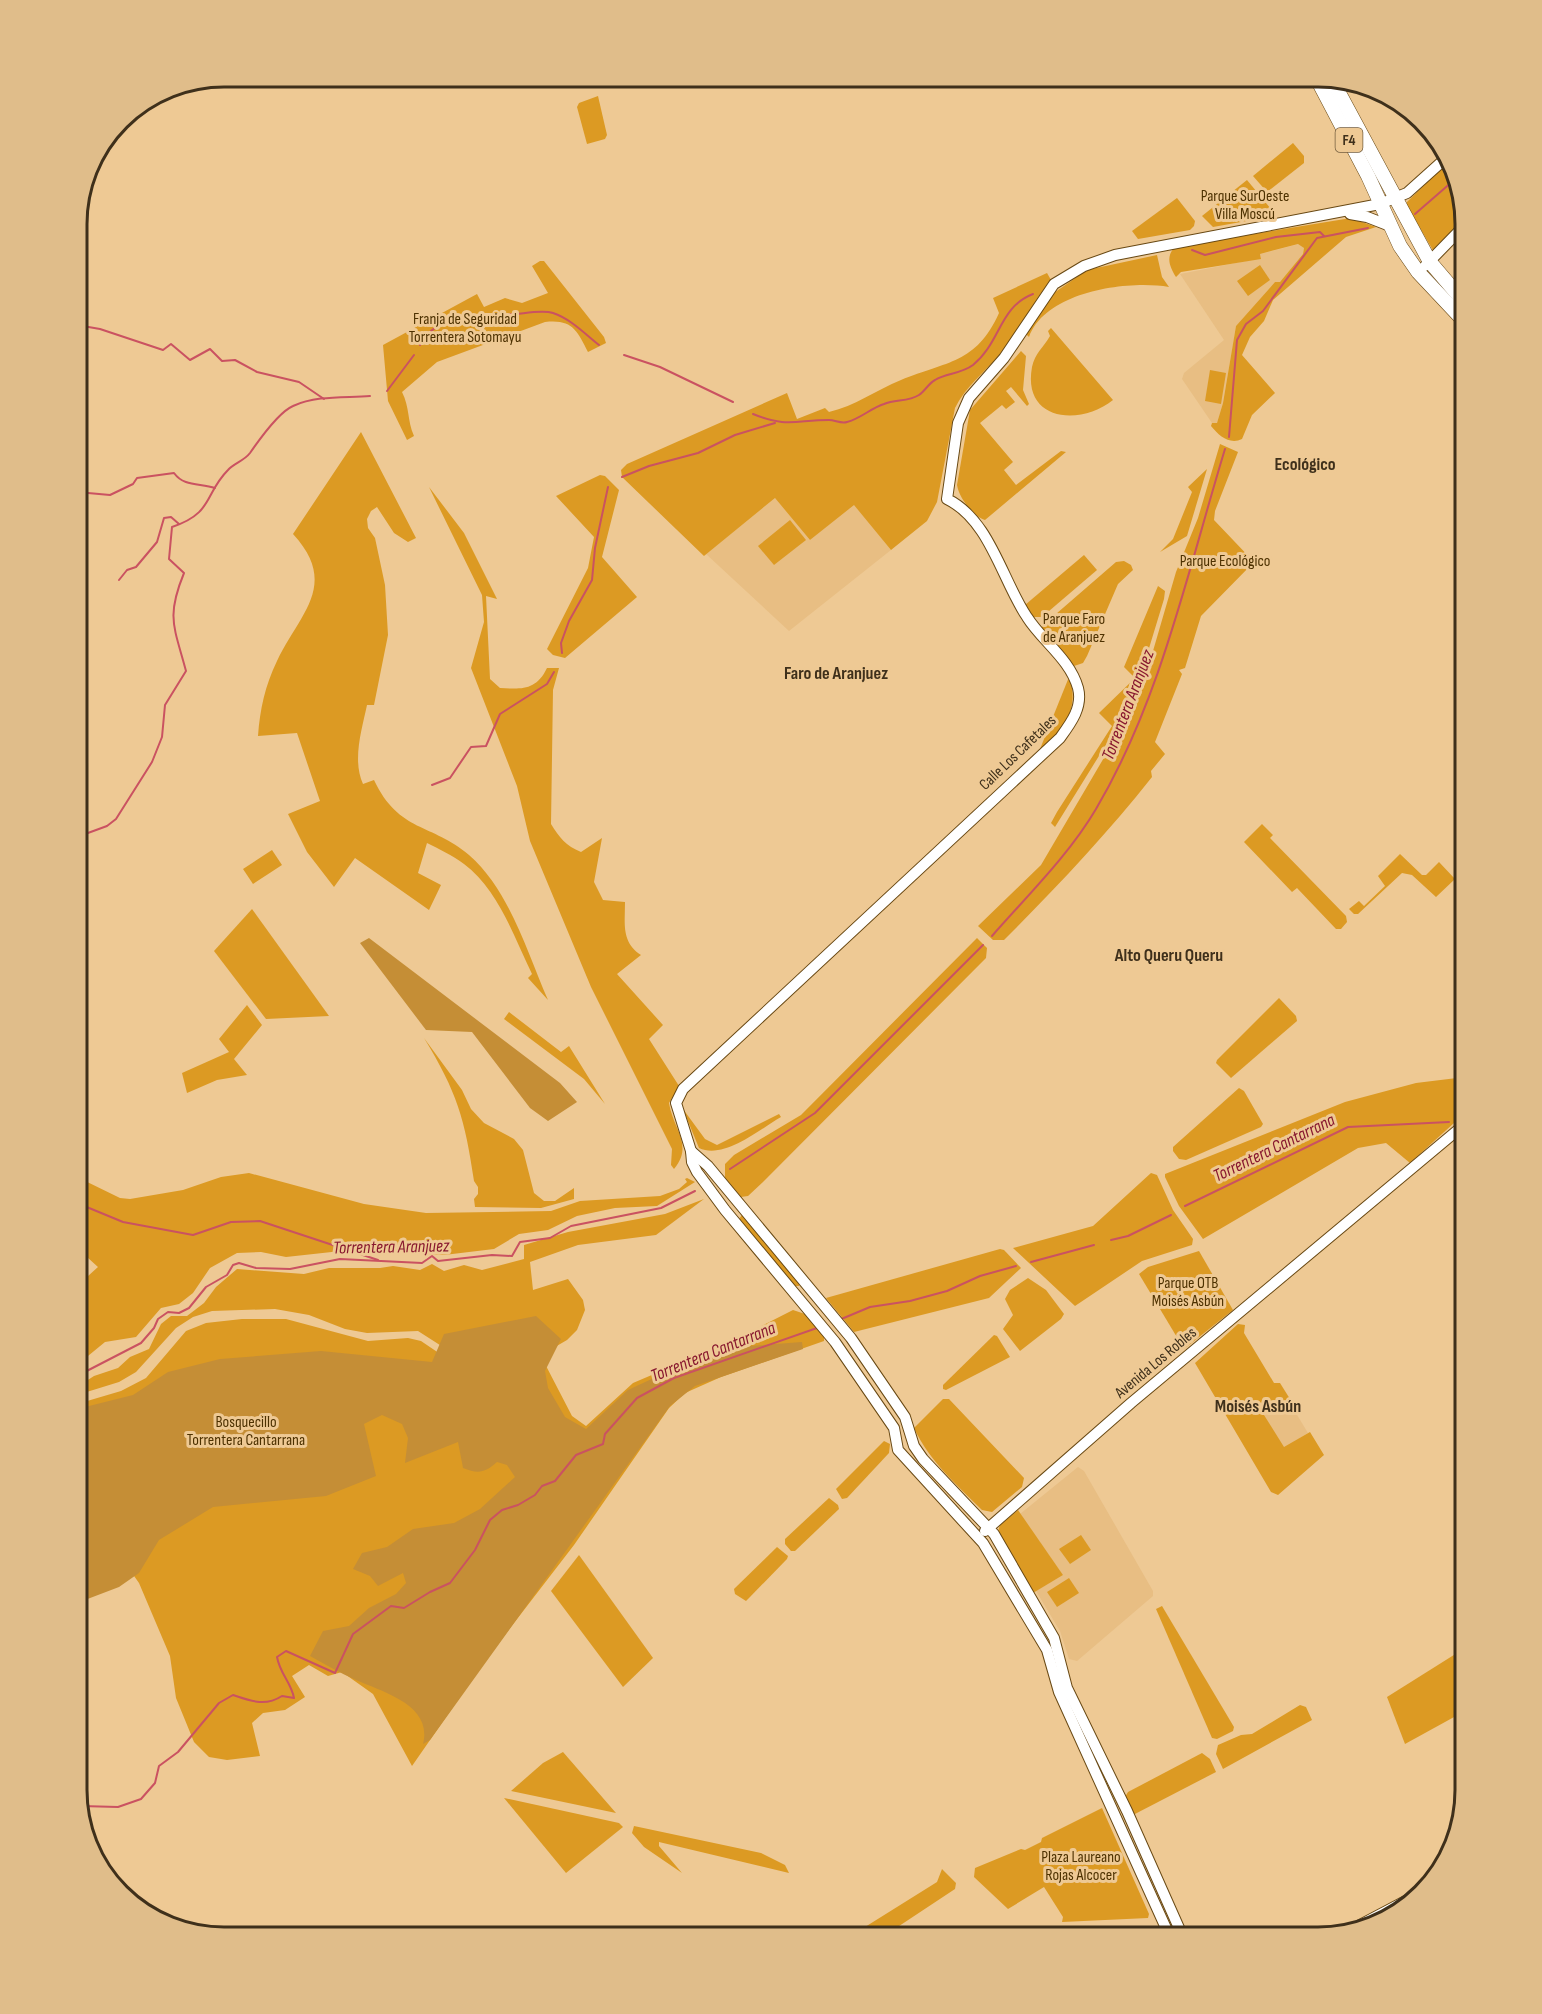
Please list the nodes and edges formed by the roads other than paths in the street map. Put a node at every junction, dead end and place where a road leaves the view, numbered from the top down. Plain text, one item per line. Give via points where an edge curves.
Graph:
1 (1321, 87) edge
2 (1337, 89) edge
3 (1441, 163) edge
4 (1396, 198) junction
5 (1380, 204) junction
6 (1343, 213) junction
7 (1390, 226) junction
8 (1455, 236) edge
9 (1430, 262) junction
10 (1418, 272) junction
11 (1455, 290) edge
12 (1455, 311) edge
13 (1455, 1133) edge
14 (691, 1151) junction
15 (988, 1527) junction
16 (978, 1537) junction
17 (1165, 1927) edge
18 (1178, 1927) edge

1 - 5 highway, F4
2 - 4 highway, F4
3 - 4 main road
4 - 5 main road
4 - 9 highway, F4
5 - 6 main road
5 - 7 highway, F4
6 - 7 main road
6 - 14 main road, Calle Los Cafetales via 1135,251 1084,266 1054,284 1004,358 962,409 947,499 982,533 1027,617 1072,673 1080,703 1060,738 796,982 679,1097 676,1103
7 - 10 highway, F4
8 - 9 main road
9 - 10 main road
9 - 11 highway, F4
10 - 12 highway, F4
13 - 15 main road, Avenida Los Robles
14 - 15 main road via 837,1319 905,1417 922,1459
14 - 16 main road via 692,1162 725,1210 821,1324 894,1428 898,1450
15 - 16 main road, Avenida Los Robles
15 - 18 main road via 1054,1638 1067,1688
16 - 17 main road via 1047,1650 1059,1692

